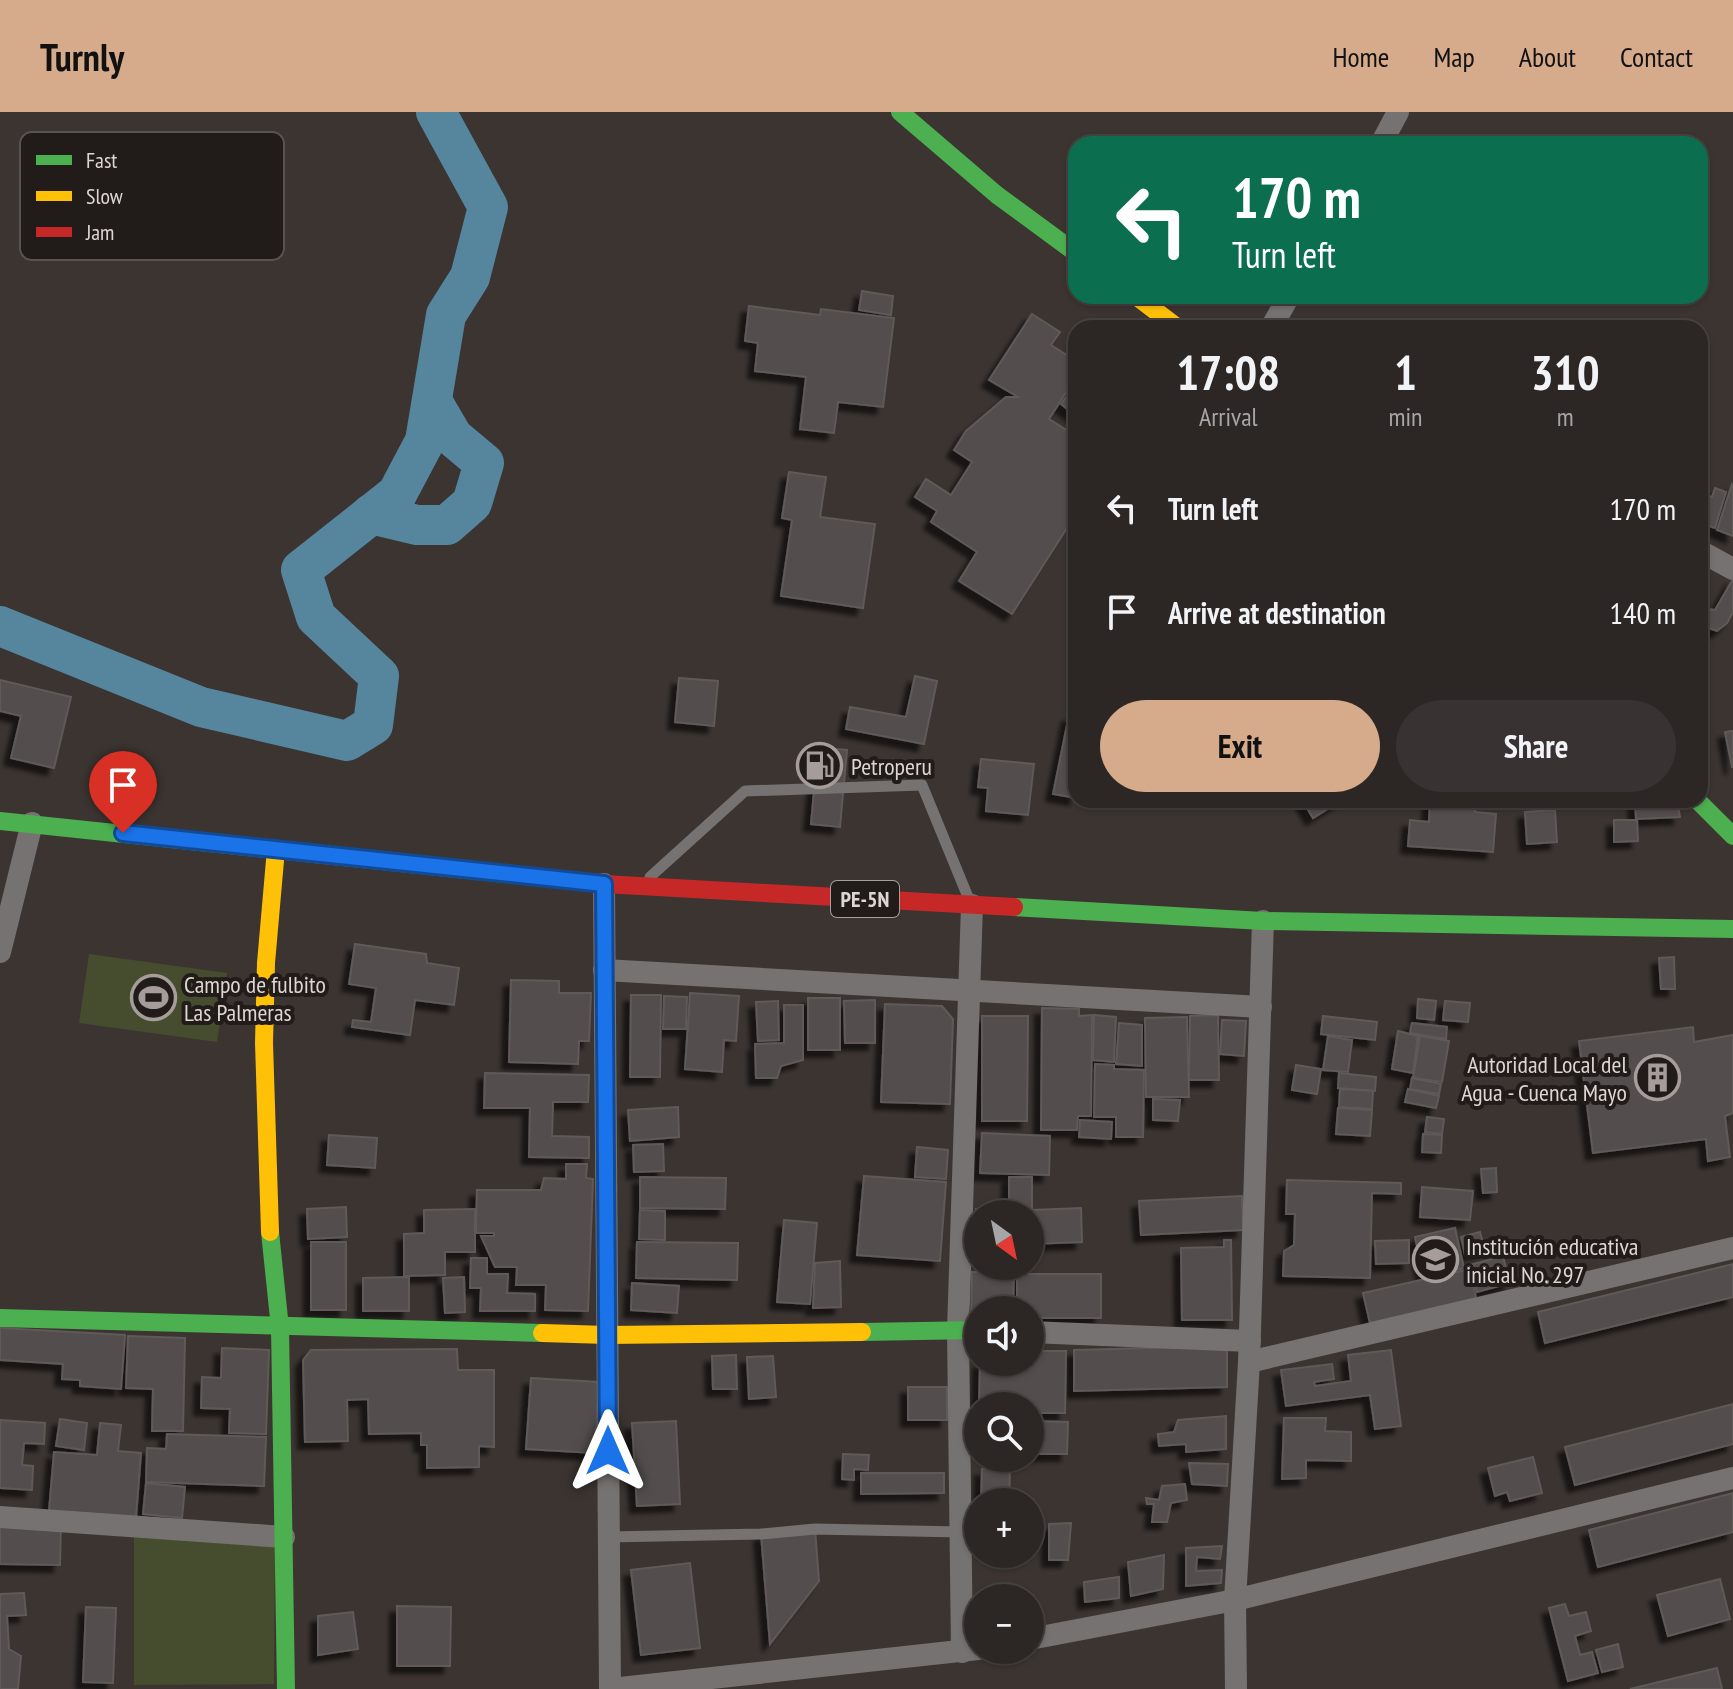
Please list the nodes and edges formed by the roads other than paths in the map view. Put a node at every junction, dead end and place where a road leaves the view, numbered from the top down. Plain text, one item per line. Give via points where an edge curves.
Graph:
1 (900, 112) edge
2 (1398, 112) edge
3 (1385, 136) edge
4 (1068, 247) edge
5 (1146, 304) edge
6 (1168, 320) edge
7 (1708, 555) edge
8 (1733, 569) edge
9 (1705, 808) edge
10 (0, 821) edge
11 (32, 823) junction
12 (1733, 836) edge
13 (276, 849) junction
14 (604, 884) junction
15 (641, 886) junction
16 (972, 905) junction
17 (1263, 921) junction
18 (1733, 929) edge
19 (0, 952) edge
20 (604, 970) junction
21 (969, 990) junction
22 (1261, 1007) junction
23 (1733, 1248) edge
24 (968, 1296) edge
25 (0, 1318) edge
26 (280, 1328) junction
27 (964, 1330) edge
28 (1044, 1333) edge
29 (607, 1335) junction
30 (1249, 1352) junction
31 (966, 1376) edge
32 (1733, 1478) edge
33 (0, 1517) edge
34 (960, 1532) junction
35 (284, 1537) junction
36 (608, 1537) junction
37 (964, 1584) edge
38 (1235, 1600) junction
39 (1044, 1636) edge
40 (964, 1651) edge
41 (286, 1689) edge
42 (610, 1689) edge
43 (1236, 1689) edge

1 - 4 main road
2 - 3 street
5 - 6 main road
7 - 8 street
9 - 12 main road
10 - 11 main road, PE-5N
11 - 13 main road, PE-5N
11 - 19 street
13 - 14 main road, PE-5N
13 - 26 main road via 264,1043 270,1235
14 - 15 main road, PE-5N
14 - 20 street
15 - 16 main road, PE-5N
15 - 16 lane via 745,791 922,785
16 - 17 main road, PE-5N
16 - 21 street
17 - 18 main road, PE-5N
17 - 22 street
20 - 21 street
20 - 29 street
21 - 22 street
21 - 24 street
22 - 30 street
23 - 30 street
25 - 26 main road
26 - 29 main road
26 - 35 main road
27 - 29 main road
28 - 30 street
29 - 36 street
30 - 38 street
31 - 34 street
32 - 38 street
33 - 35 street
34 - 36 lane via 815,1529
34 - 37 street
35 - 41 main road
36 - 42 street
38 - 39 street
38 - 43 street
40 - 42 street

